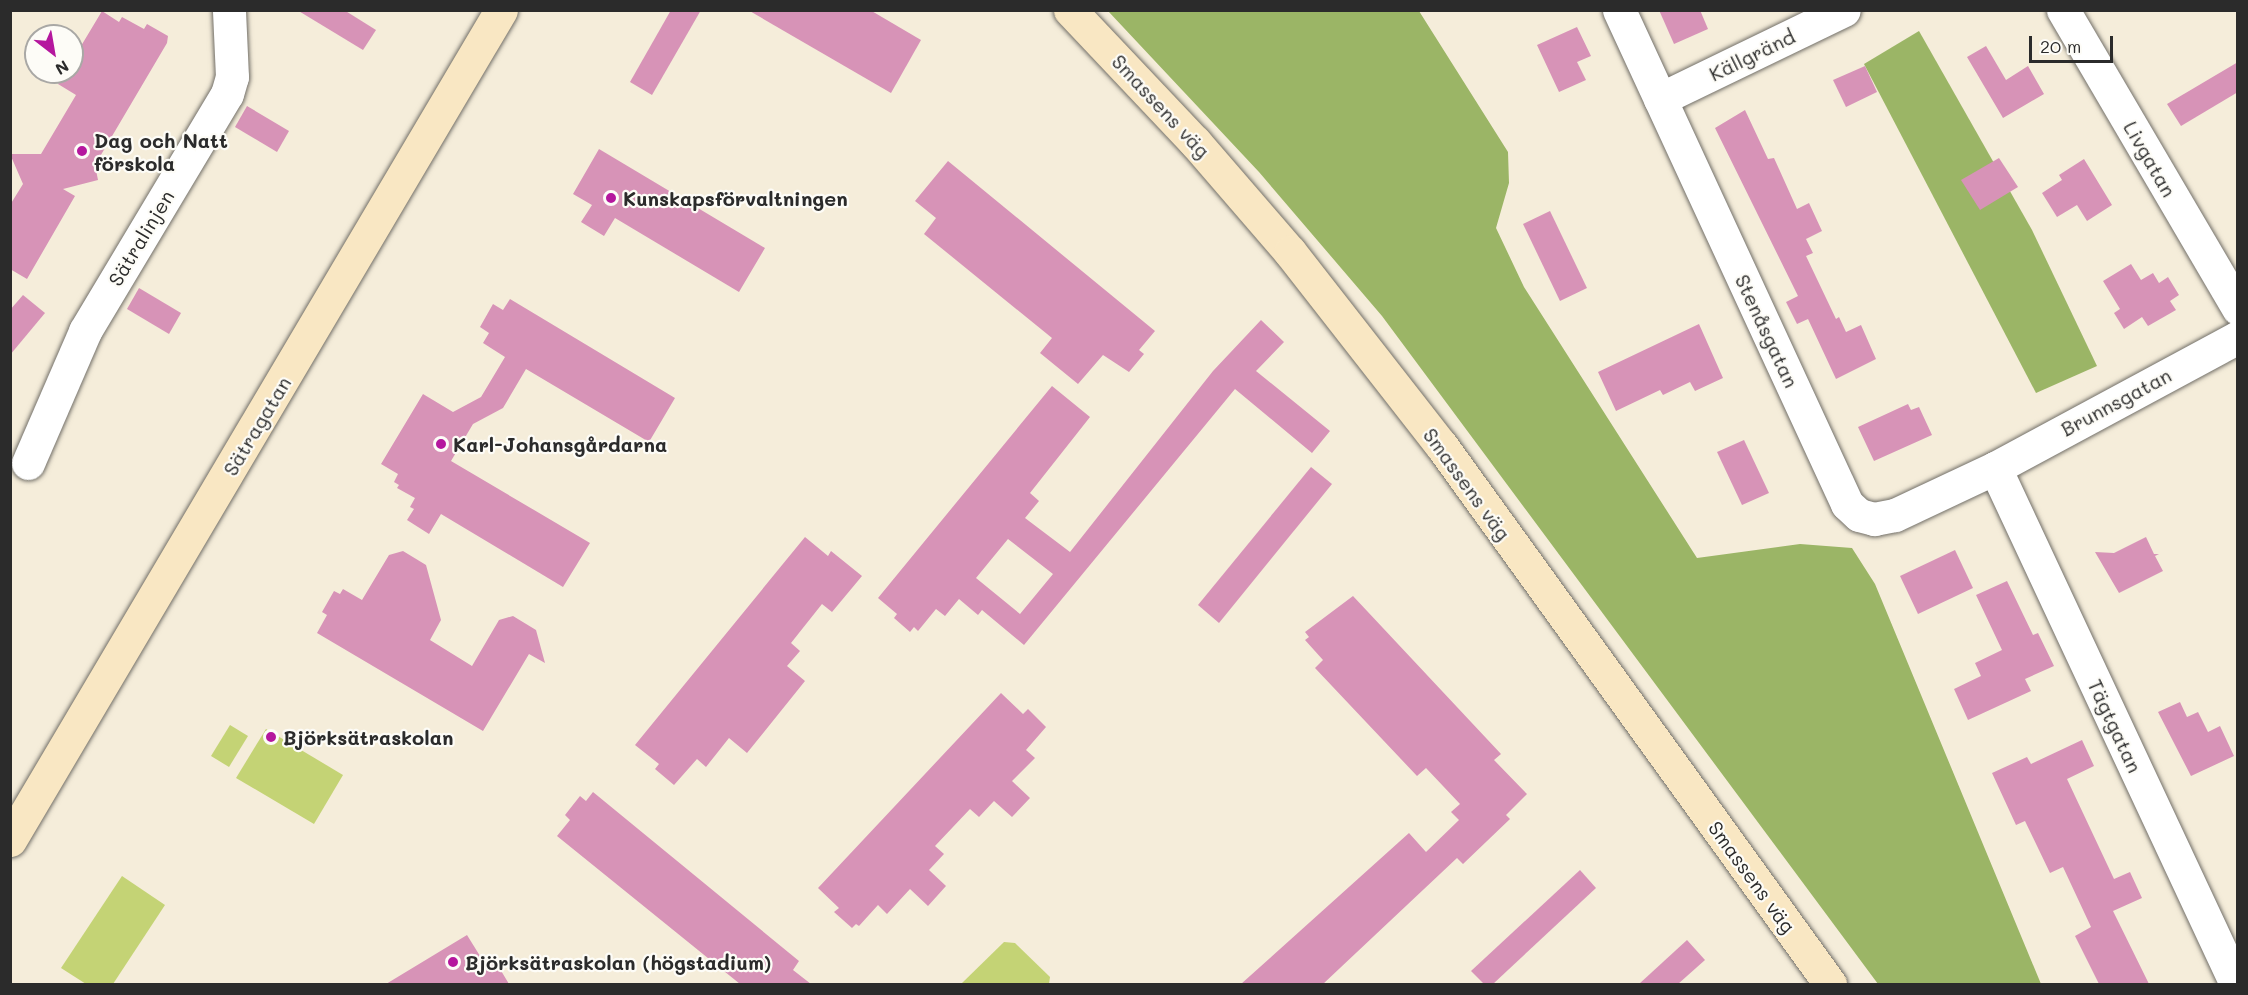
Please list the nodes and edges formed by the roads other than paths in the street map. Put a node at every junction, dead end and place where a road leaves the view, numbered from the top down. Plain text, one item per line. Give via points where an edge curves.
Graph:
1 (229, 10) edge
2 (501, 10) edge
3 (1070, 10) edge
4 (1619, 10) edge
5 (1844, 10) edge
6 (2063, 10) edge
7 (1660, 99) junction
8 (2238, 308) edge
9 (2238, 336) edge
10 (28, 464) dead end
11 (1995, 468) junction
12 (10, 840) edge
13 (1830, 984) edge
14 (2236, 984) edge

1 - 10 street, Sätralinjen via 232,77 227,94 85,331
2 - 12 street, Sätragatan
3 - 13 street, Smassens väg via 1254,210 1426,427
4 - 7 street, Stenåsgatan
5 - 7 street, Källgränd
6 - 8 street, Livgatan
7 - 11 street, Stenåsgatan via 1847,504 1859,515 1874,519 1895,515
9 - 11 street, Brunnsgatan
11 - 14 street, Tägtgatan

